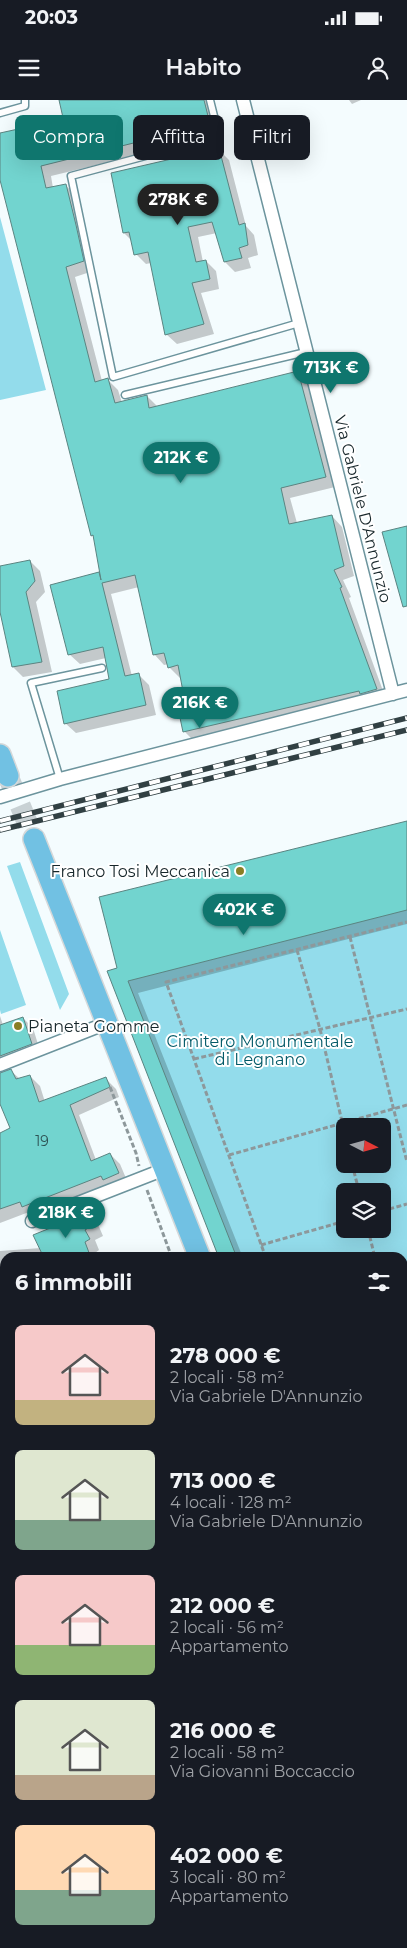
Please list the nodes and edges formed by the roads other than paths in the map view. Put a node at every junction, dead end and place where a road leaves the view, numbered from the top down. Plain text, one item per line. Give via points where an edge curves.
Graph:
1 (25, 100) edge
2 (210, 100) edge
3 (243, 100) edge
4 (0, 113) edge
5 (298, 323) junction
6 (306, 352) junction
7 (125, 395) dead end
8 (102, 668) dead end
9 (407, 690) edge
10 (393, 694) junction
11 (0, 755) edge
12 (8, 776) tunnel mouth
13 (60, 779) junction
14 (0, 796) edge
15 (34, 839) tunnel mouth
16 (107, 1023) junction
17 (0, 1065) edge
18 (165, 1169) junction
19 (32, 1221) dead end
20 (198, 1252) edge

1 - 4 lane via 24,106
2 - 5 lane via 217,128 205,140 72,176 113,377
3 - 5 street, Via Gabriele D'Annunzio
5 - 6 street, Via Gabriele D'Annunzio
6 - 7 lane
6 - 10 street, Via Gabriele D'Annunzio
8 - 13 lane via 31,684
9 - 10 street
10 - 13 street
11 - 12 main road
13 - 14 street
15 - 16 main road
16 - 17 street
16 - 18 main road
18 - 19 street
18 - 20 main road

